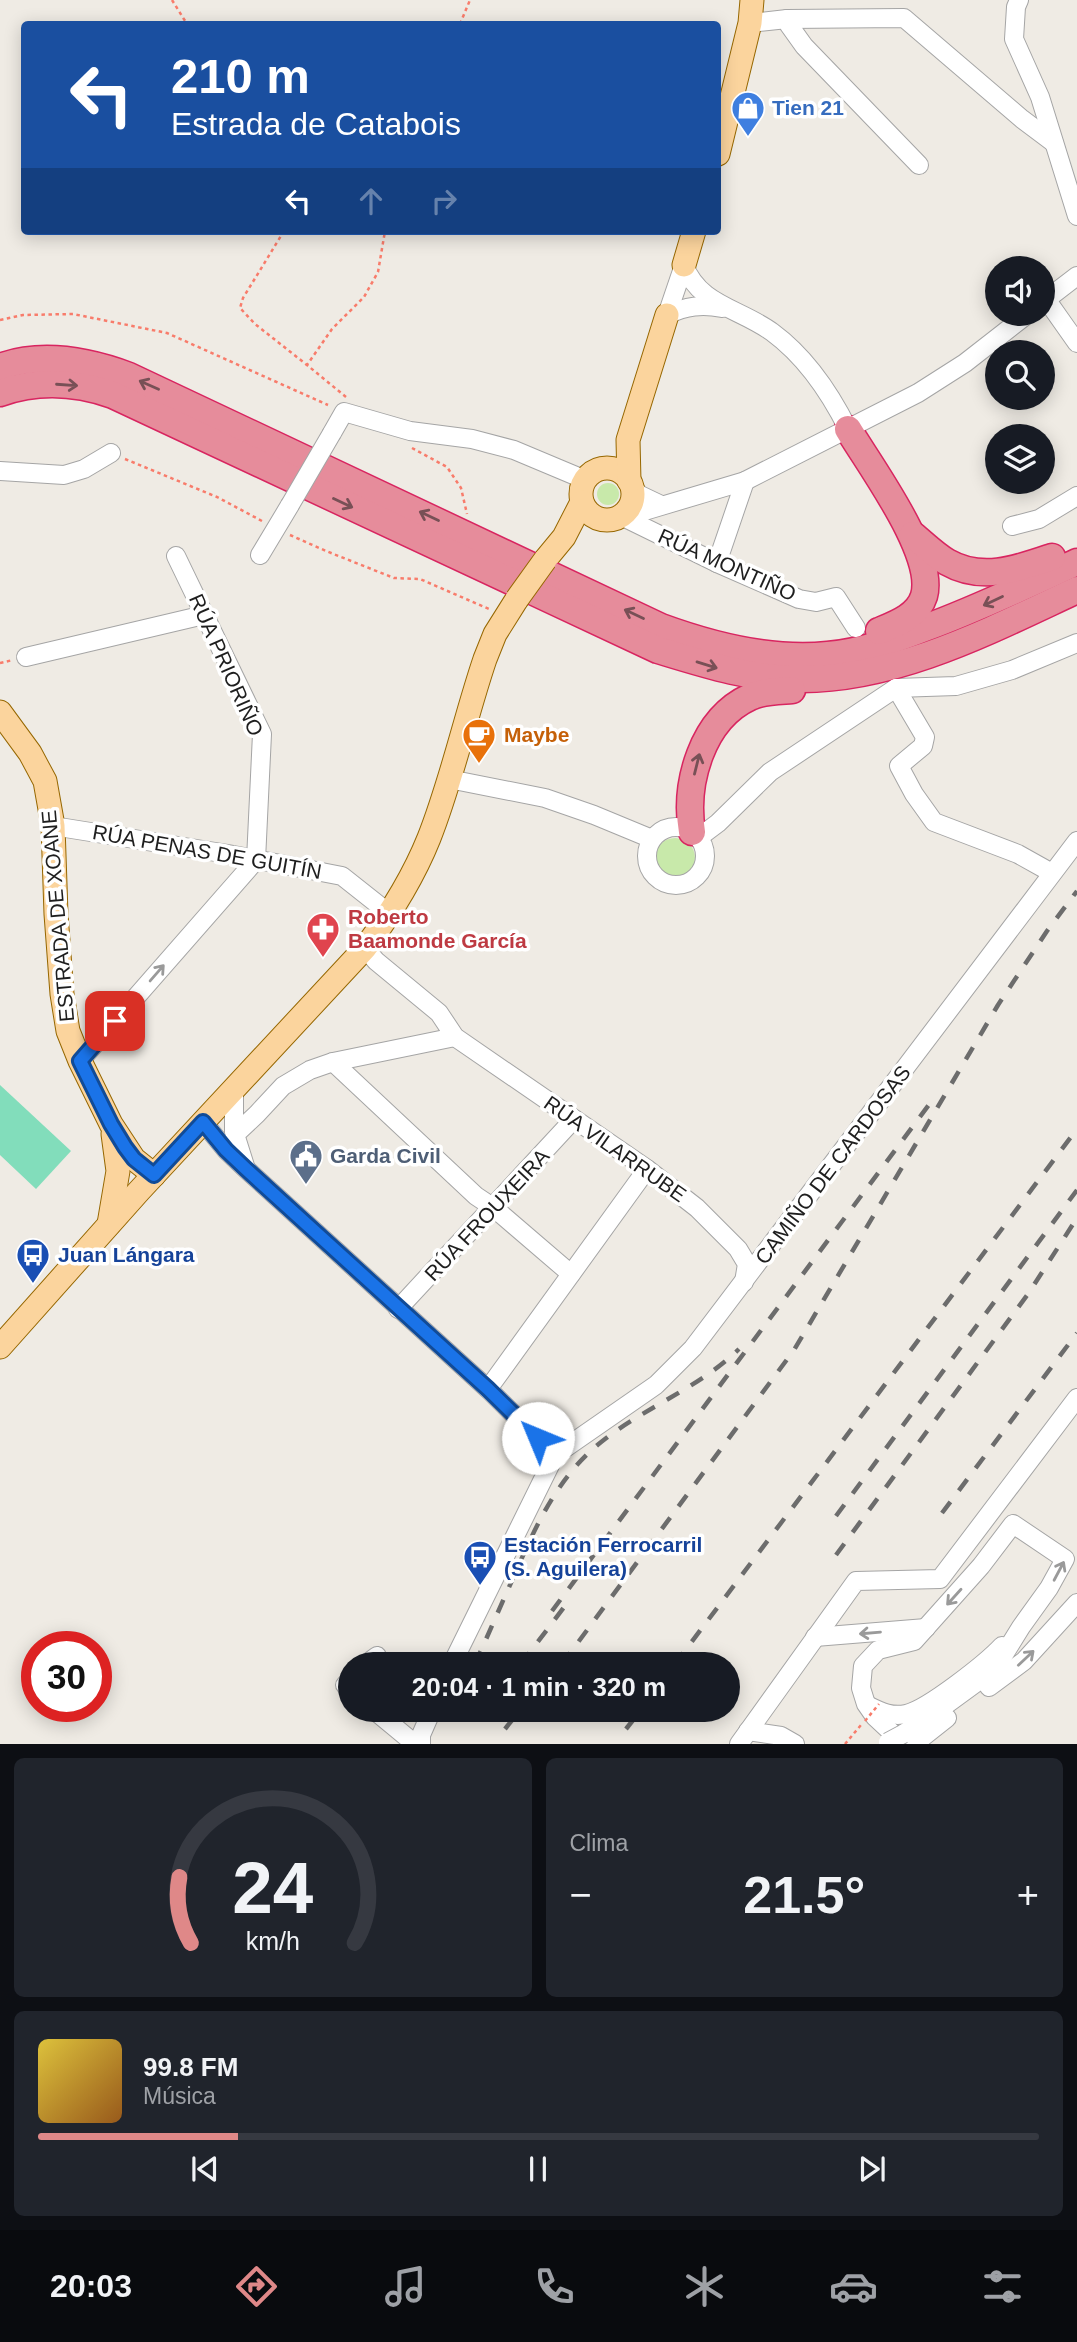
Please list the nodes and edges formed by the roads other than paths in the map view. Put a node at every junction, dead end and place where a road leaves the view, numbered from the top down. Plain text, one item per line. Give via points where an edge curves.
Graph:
1 (1019, 0) edge
2 (751, 11) edge
3 (788, 19) junction
4 (721, 141) edge
5 (1054, 143) junction
6 (919, 165) dead end
7 (1077, 216) edge
8 (693, 235) edge
9 (684, 264) junction
10 (1077, 276) edge
11 (1055, 293) edge
12 (729, 309) junction
13 (1055, 314) edge
14 (667, 315) junction
15 (1011, 326) edge
16 (1077, 342) edge
17 (0, 367) edge
18 (0, 393) edge
19 (848, 429) junction
20 (628, 440) junction
21 (111, 453) road end
22 (0, 471) edge
23 (745, 481) junction
24 (630, 483) junction
25 (591, 493) junction
26 (1077, 496) edge
27 (661, 505) junction
28 (622, 515) junction
29 (1012, 526) dead end
30 (913, 535) junction
31 (1077, 547) edge
32 (260, 555) dead end
33 (176, 556) dead end
34 (717, 562) junction
35 (1077, 562) edge
36 (1077, 590) edge
37 (1034, 610) junction
38 (204, 615) junction
39 (856, 628) dead end
40 (681, 635) junction
41 (1077, 643) edge
42 (26, 657) dead end
43 (895, 688) junction
44 (0, 712) edge
45 (449, 779) junction
46 (53, 826) junction
47 (695, 835) junction
48 (652, 839) junction
49 (1077, 841) edge
50 (256, 860) junction
51 (1052, 873) junction
52 (390, 914) junction
53 (365, 948) junction
54 (455, 1037) junction
55 (80, 1061) junction
56 (333, 1062) junction
57 (234, 1090) junction
58 (574, 1119) junction
59 (203, 1122) junction
60 (111, 1124) junction
61 (234, 1131) junction
62 (246, 1169) junction
63 (646, 1169) junction
64 (118, 1171) junction
65 (147, 1183) junction
66 (494, 1208) junction
67 (109, 1225) junction
68 (570, 1274) junction
69 (744, 1282) junction
70 (398, 1309) junction
71 (0, 1347) edge
72 (488, 1389) junction
73 (1077, 1398) edge
74 (555, 1455) junction
75 (1077, 1604) edge
76 (1021, 1627) junction
77 (926, 1628) junction
78 (815, 1637) junction
79 (456, 1652) edge
80 (870, 1710) junction
81 (388, 1722) edge
82 (427, 1722) edge
83 (744, 1739) edge
84 (898, 1741) edge
85 (415, 1744) edge
86 (421, 1744) edge
87 (795, 1744) edge

1 - 5 street via 1014,39
2 - 3 street
2 - 4 main road
3 - 5 street via 904,18
3 - 6 street via 804,46
5 - 7 street
8 - 9 main road
9 - 12 street via 703,294
9 - 14 street
10 - 11 street
12 - 14 street via 696,306
12 - 19 street via 790,346 823,385
13 - 16 street
14 - 20 main road
15 - 19 street via 941,379
40 -> 17 highway via 129,376 104,367 55,360
18 -> 37 highway via 59,384 113,395 658,650 718,668 798,679 864,672 928,655
19 - 23 street
19 - 30 highway
20 - 24 main road
20 - 25 main road
21 - 22 street via 64,475
23 - 27 street
23 - 34 street
24 - 25 main road via 611,469
24 - 27 street via 640,495
24 - 28 main road via 631,502
25 - 28 main road via 607,520
25 - 32 street, bridge via 576,476 514,450 410,431 346,405
25 - 45 main road, bridge via 495,634
26 - 29 street via 1039,519
27 - 28 street
28 - 34 street, RÚA MONTIÑO
30 - 31 highway via 946,561 966,571 986,573 1019,569
30 - 40 highway via 926,581 923,598 916,610 891,626 850,639 788,646
33 - 38 street, RÚA PRIORIÑO
34 - 39 street, RÚA MONTIÑO via 799,599 816,603 836,597
35 -> 40 highway via 969,612 863,649 827,655 753,652
36 - 37 highway
47 -> 37 highway via 692,799 696,769 703,745 731,709 751,696 774,691 822,690 901,673
38 - 42 street
38 - 50 street, RÚA PRIORIÑO via 262,734
41 - 43 street via 1012,670 956,686
43 - 47 street via 770,772 718,822
43 - 51 street via 925,737 923,746 899,765 933,822 1018,854
44 - 46 main road, ESTRADA DE XOANE via 45,781
45 - 48 street via 545,797
45 - 52 main road via 429,838
46 - 50 street, RÚA PENAS DE GUITÍN
46 - 55 main road, ESTRADA DE XOANE via 62,993 68,1031
47 - 48 street via 675,827
47 - 48 street via 705,855 704,865 692,880 672,885 649,868 646,858
49 - 51 street, CAMIÑO DE CARDOSAS
50 - 52 street, RÚA PENAS DE GUITÍN via 342,876
55 -> 50 street
51 - 69 street, CAMIÑO DE CARDOSAS
52 - 53 main road
53 - 54 street, RÚA VILARRUBE via 439,1013
53 - 57 main road
54 - 56 street
54 - 58 street, RÚA VILARRUBE
55 - 60 main road, ESTRADA DE XOANE
56 - 61 street via 283,1086
56 - 66 street
57 - 59 main road
57 - 61 street
58 - 63 street, RÚA VILARRUBE
58 - 66 street, RÚA FROUXEIRA
59 - 62 street
59 - 65 main road
60 - 64 main road
60 - 65 main road
61 - 62 street
62 - 70 street
63 - 68 street
63 - 69 street, RÚA VILARRUBE via 697,1208 738,1248 747,1264
64 - 65 main road via 129,1187
64 - 67 main road
65 - 67 main road
66 - 68 street
66 - 70 street, RÚA FROUXEIRA
67 - 71 main road
68 - 72 street
69 - 74 street, CAMIÑO DE CARDOSAS via 693,1348 656,1385
70 - 72 street
72 - 74 street
73 - 78 street via 940,1579 856,1581
74 - 79 street via 476,1599
84 -> 75 street via 1024,1661
76 -> 77 street via 1065,1559 1013,1524
76 - 80 street via 995,1654 929,1702 906,1714
76 - 84 street via 995,1669
77 -> 78 street
77 - 80 street via 914,1641 878,1650 863,1666 861,1676
78 - 83 street
80 - 84 street
81 - 85 street
82 - 86 street
83 - 87 street via 781,1736

